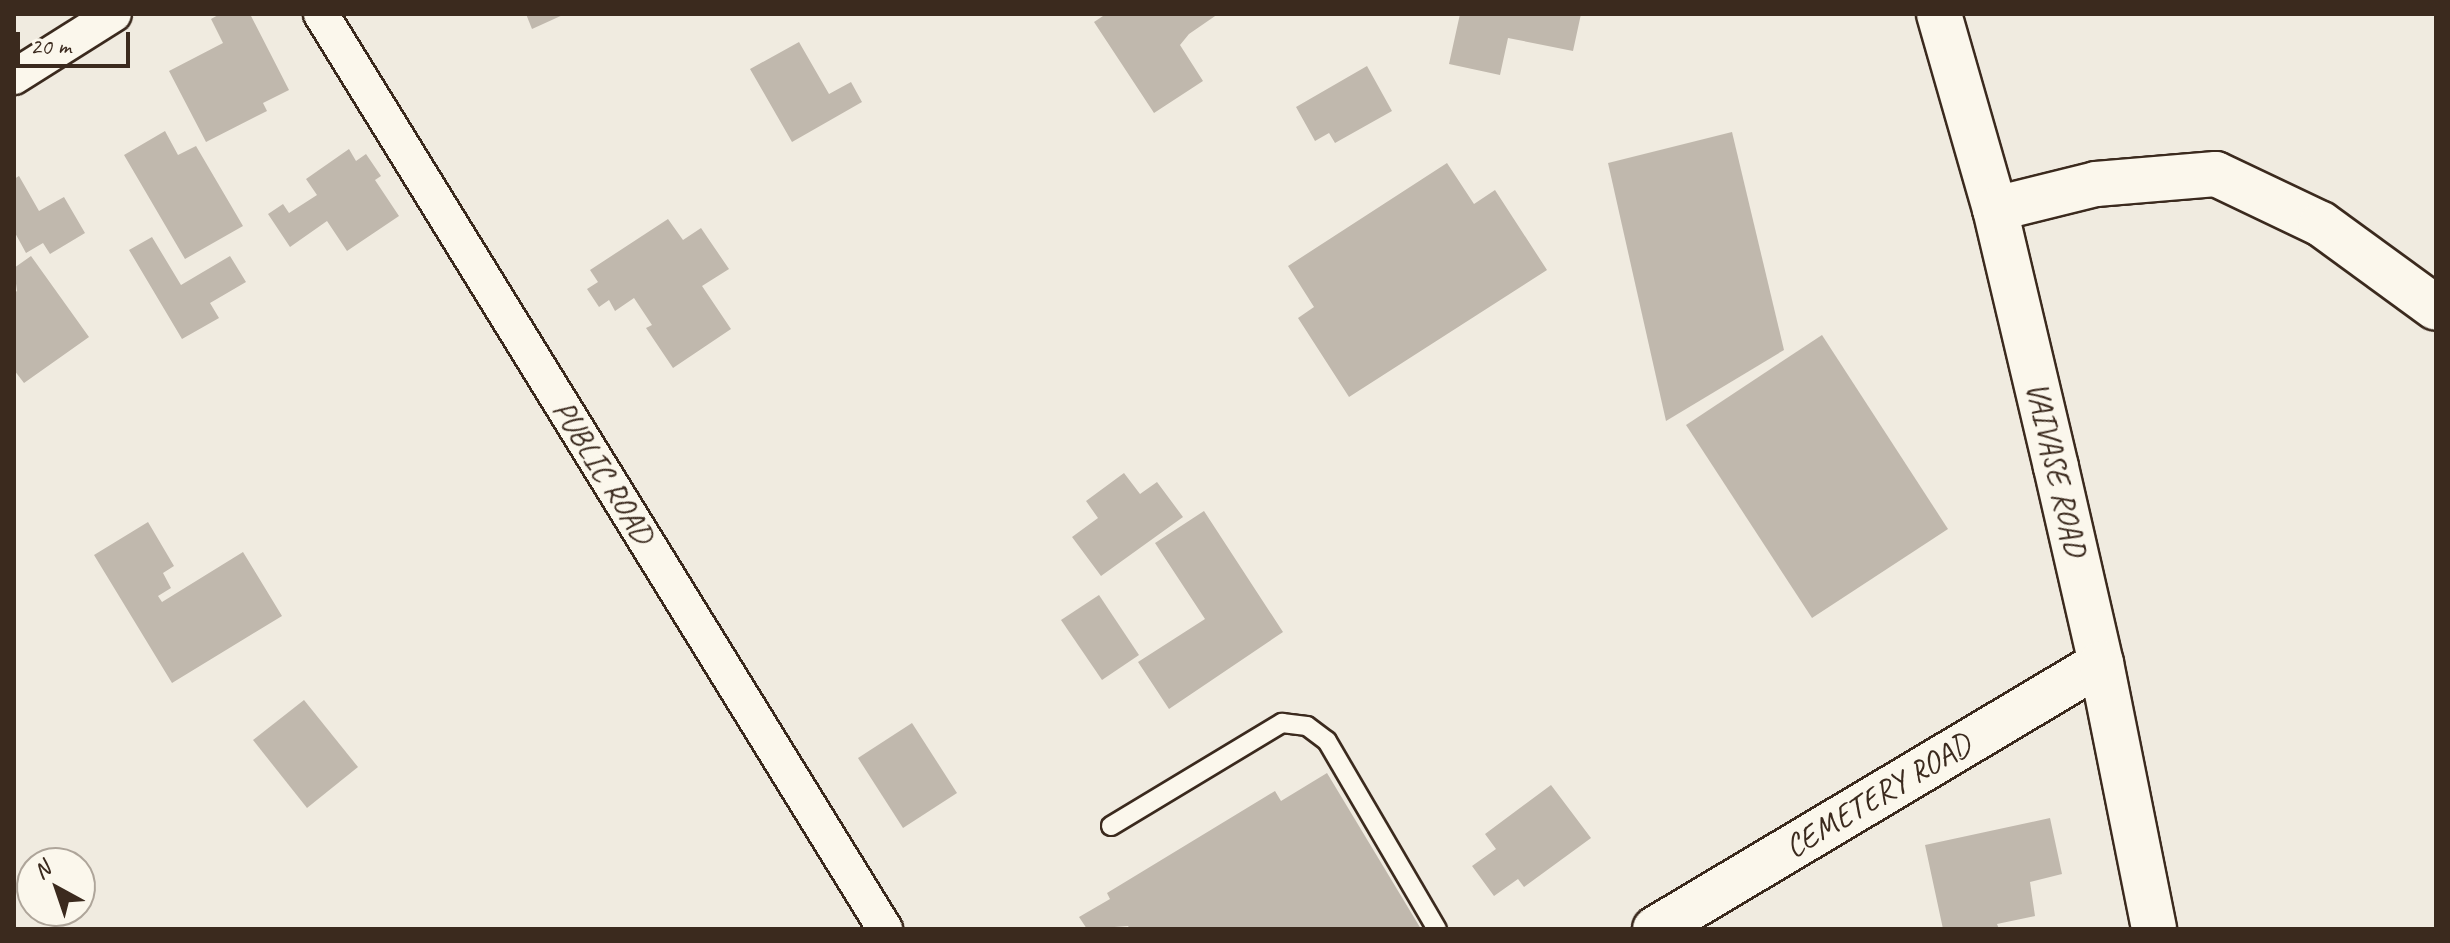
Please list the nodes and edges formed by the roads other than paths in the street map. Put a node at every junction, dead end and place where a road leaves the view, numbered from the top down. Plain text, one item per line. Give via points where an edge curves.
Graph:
1 (114, 14) edge
2 (321, 14) edge
3 (1939, 14) edge
4 (14, 77) edge
5 (1995, 209) junction
6 (2435, 307) edge
7 (2101, 663) junction
8 (1111, 826) dead end
9 (885, 929) edge
10 (1437, 929) edge
11 (1655, 929) edge
12 (2154, 929) edge

1 - 4 street
2 - 9 street, PUBLIC ROAD
3 - 5 main road, VAIVASE ROAD
5 - 6 main road via 2096,184 2216,174 2321,224
5 - 7 main road, VAIVASE ROAD
7 - 11 main road, CEMETERY ROAD
7 - 12 main road, VAIVASE ROAD
8 - 10 lane via 1282,723 1307,726 1327,741

